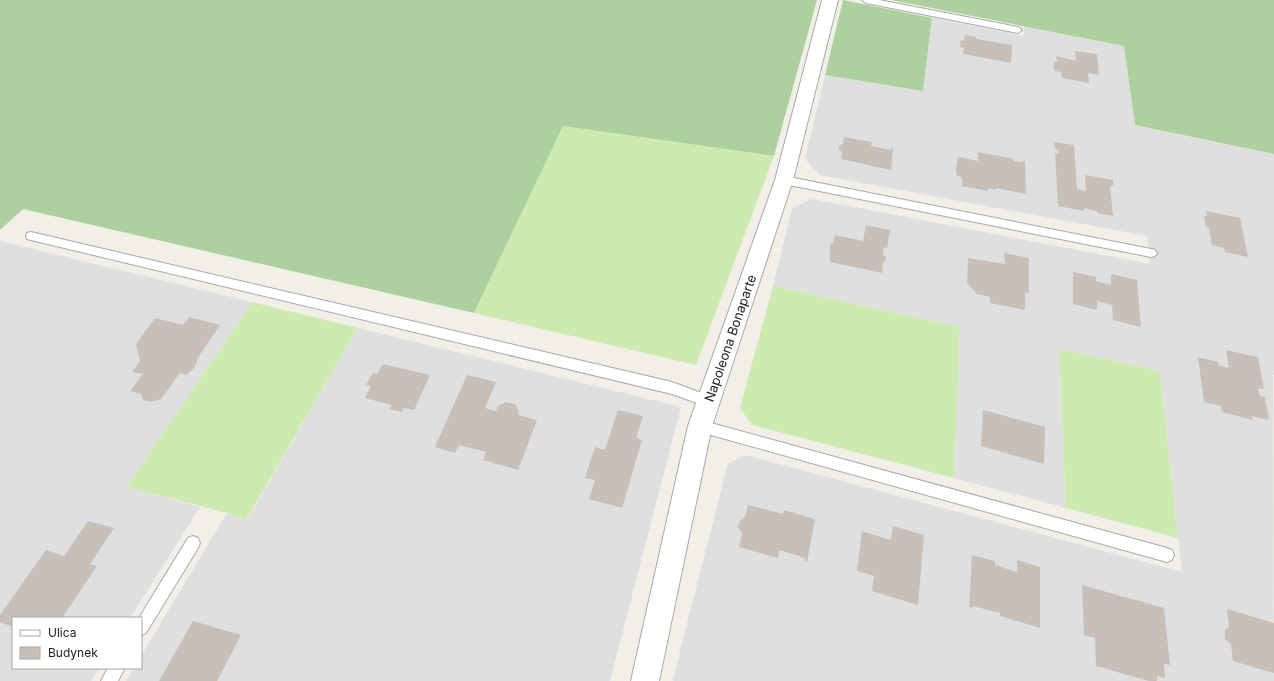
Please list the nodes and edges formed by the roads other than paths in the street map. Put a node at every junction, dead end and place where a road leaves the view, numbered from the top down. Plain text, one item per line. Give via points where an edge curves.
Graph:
1 (830, 0) edge
2 (866, 0) edge
3 (1018, 30) dead end
4 (784, 180) junction
5 (32, 236) dead end
6 (1152, 253) dead end
7 (708, 401) junction
8 (700, 426) junction
9 (193, 543) dead end
10 (1167, 555) dead end
11 (142, 626) edge
12 (116, 669) edge
13 (109, 681) edge
14 (644, 681) edge

1 - 4 street, Napoleona Bonaparte
2 - 3 lane
4 - 6 lane
4 - 7 street, Napoleona Bonaparte
5 - 7 lane via 672,388
7 - 8 street, Napoleona Bonaparte
8 - 10 lane
8 - 14 street, Napoleona Bonaparte
9 - 11 lane
12 - 13 lane

